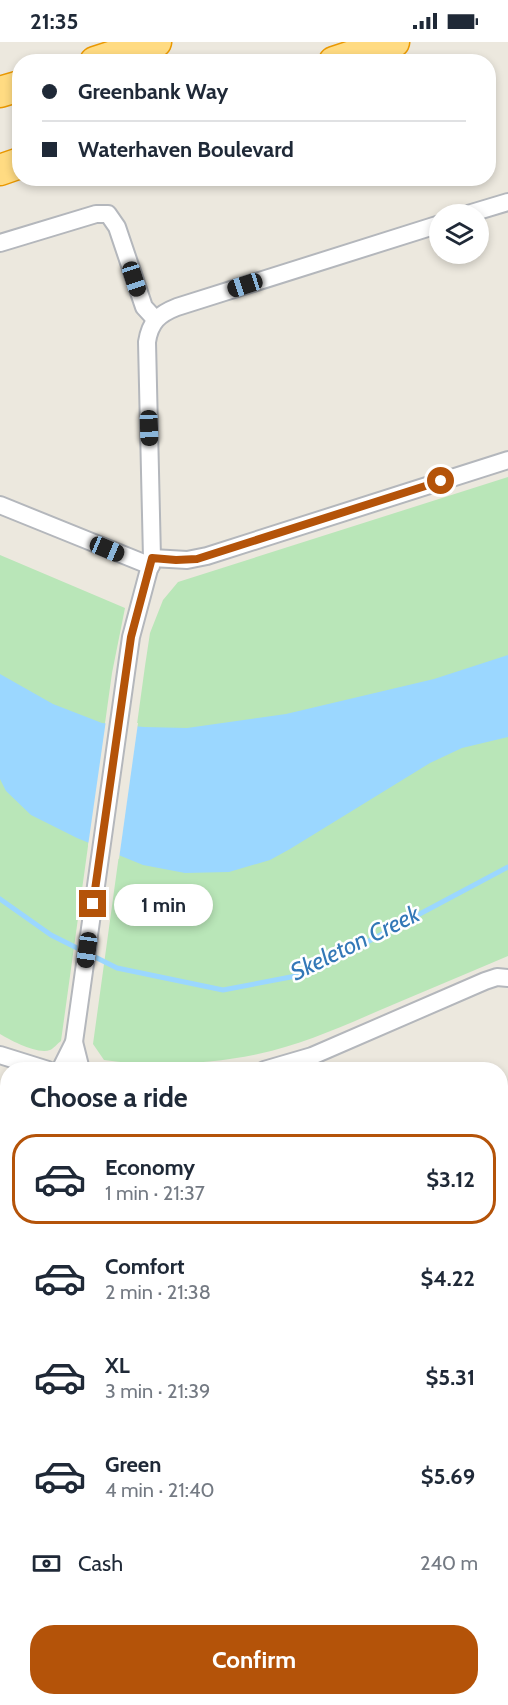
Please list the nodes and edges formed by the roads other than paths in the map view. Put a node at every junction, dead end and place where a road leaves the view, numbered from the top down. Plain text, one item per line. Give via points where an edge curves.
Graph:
1 (156, 42) edge
2 (394, 42) edge
3 (119, 54) edge
4 (358, 54) edge
5 (508, 202) edge
6 (489, 208) edge
7 (429, 227) edge
8 (0, 243) edge
9 (155, 319) junction
10 (508, 460) edge
11 (0, 504) edge
12 (151, 562) junction
13 (508, 978) edge
14 (74, 1042) junction
15 (0, 1055) edge
16 (22, 1062) edge
17 (64, 1062) edge
18 (79, 1062) edge
19 (291, 1062) edge

1 - 3 highway
2 - 4 highway
5 - 6 street
7 - 9 street via 177,306
8 - 9 street via 88,216 108,214 113,218 139,296
9 - 12 street via 147,342
10 - 12 street via 197,559
11 - 12 street
12 - 14 street via 134,624
13 - 19 street via 485,981
14 - 17 street
14 - 18 street
15 - 16 street

